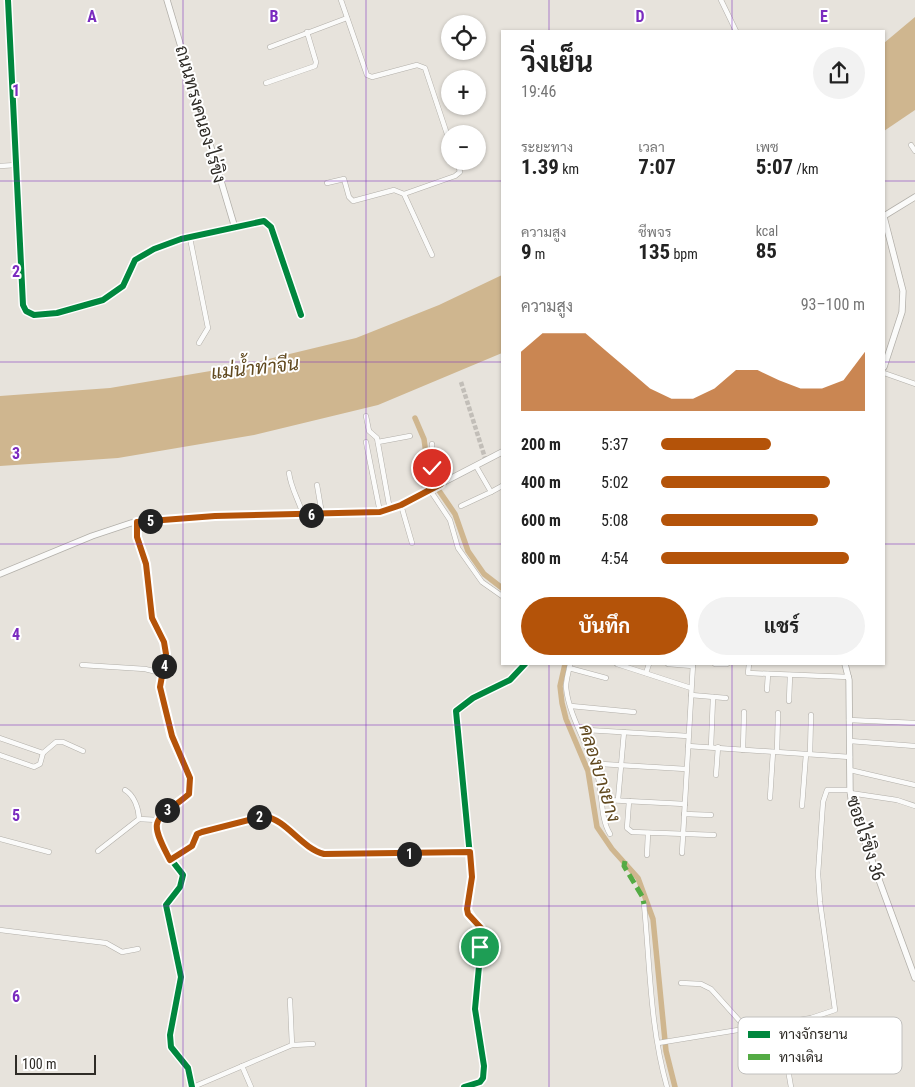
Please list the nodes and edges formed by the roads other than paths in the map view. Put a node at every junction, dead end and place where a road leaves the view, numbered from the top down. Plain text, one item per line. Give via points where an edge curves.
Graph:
1 (8, 0) edge
2 (167, 0) edge
3 (341, 0) edge
4 (721, 0) edge
5 (347, 18) junction
6 (736, 30) edge
7 (306, 32) junction
8 (270, 47) dead end
9 (266, 83) dead end
10 (444, 125) edge
11 (911, 145) dead end
12 (915, 151) edge
13 (16, 165) junction
14 (0, 166) edge
15 (459, 170) edge
16 (327, 183) dead end
17 (404, 194) junction
18 (915, 198) edge
19 (885, 215) edge
20 (885, 220) edge
21 (235, 228) junction
22 (190, 238) junction
23 (432, 255) dead end
24 (301, 315) dead end
25 (199, 343) dead end
26 (885, 364) edge
27 (885, 373) edge
28 (915, 384) edge
29 (366, 416) dead end
30 (410, 436) dead end
31 (366, 442) dead end
32 (378, 442) junction
33 (432, 444) dead end
34 (501, 453) edge
35 (476, 466) junction
36 (289, 473) dead end
37 (441, 484) junction
38 (317, 485) dead end
39 (501, 487) edge
40 (430, 490) junction
41 (491, 492) junction
42 (401, 505) junction
43 (461, 506) dead end
44 (390, 510) junction
45 (380, 512) junction
46 (322, 514) junction
47 (302, 515) junction
48 (137, 522) junction
49 (412, 543) dead end
50 (0, 574) edge
51 (501, 595) edge
52 (82, 665) dead end
53 (523, 665) edge
54 (620, 665) edge
55 (649, 665) edge
56 (693, 665) edge
57 (748, 665) edge
58 (845, 665) edge
59 (570, 666) edge
60 (161, 673) junction
61 (646, 673) junction
62 (768, 674) junction
63 (790, 675) junction
64 (848, 676) junction
65 (606, 678) dead end
66 (691, 688) junction
67 (767, 690) dead end
68 (691, 695) junction
69 (713, 697) junction
70 (726, 698) dead end
71 (790, 701) dead end
72 (571, 706) junction
73 (634, 712) dead end
74 (744, 712) dead end
75 (778, 713) dead end
76 (810, 716) dead end
77 (850, 720) junction
78 (915, 723) edge
79 (587, 730) dead end
80 (624, 732) junction
81 (688, 736) junction
82 (0, 738) edge
83 (850, 741) junction
84 (688, 746) junction
85 (915, 746) edge
86 (711, 747) junction
87 (718, 747) junction
88 (743, 750) junction
89 (83, 751) dead end
90 (775, 752) junction
91 (43, 753) junction
92 (808, 754) junction
93 (0, 755) edge
94 (850, 757) junction
95 (601, 764) dead end
96 (622, 765) junction
97 (686, 769) junction
98 (850, 770) junction
99 (716, 775) dead end
100 (915, 786) edge
101 (125, 790) dead end
102 (850, 791) junction
103 (770, 798) dead end
104 (608, 800) dead end
105 (618, 800) junction
106 (629, 801) junction
107 (684, 804) junction
108 (802, 806) dead end
109 (915, 806) edge
110 (684, 814) junction
111 (711, 815) dead end
112 (139, 819) junction
113 (156, 820) junction
114 (648, 833) junction
115 (610, 834) dead end
116 (683, 834) junction
117 (714, 835) dead end
118 (0, 839) edge
119 (98, 851) dead end
120 (49, 852) dead end
121 (470, 852) junction
122 (682, 853) dead end
123 (648, 855) dead end
124 (170, 860) junction
125 (644, 904) dead end
126 (0, 930) edge
127 (138, 949) dead end
128 (915, 978) edge
129 (681, 983) dead end
130 (290, 1000) dead end
131 (814, 1017) edge
132 (738, 1019) edge
133 (738, 1029) edge
134 (659, 1043) junction
135 (313, 1044) dead end
136 (292, 1045) junction
137 (242, 1066) junction
138 (789, 1074) edge
139 (192, 1087) edge
140 (251, 1087) edge
141 (464, 1087) edge
142 (667, 1087) edge
143 (791, 1087) edge

1 - 13 street
2 - 21 street, ถนนทรงคนอง-ไร่ขิง
3 - 5 street
4 - 6 street
5 - 7 street
5 - 10 street via 368,76 417,65 425,68
7 - 8 street
7 - 9 street via 315,66
11 - 12 street
13 - 14 street
13 - 22 street via 23,305 30,314 57,313 103,300 122,286 136,258
15 - 17 street via 455,176
16 - 17 street via 344,179 353,201 394,190
17 - 23 street
18 - 19 street
20 - 26 street via 903,291 902,312
21 - 22 street
21 - 24 street via 264,221 269,225
22 - 25 street via 208,328
27 - 28 street
29 - 32 street via 369,431
30 - 32 street
31 - 45 street
32 - 44 street
33 - 37 street via 432,468
34 - 35 street
35 - 37 street
35 - 41 street
36 - 47 street via 291,489 300,502
37 - 40 street
38 - 46 street
39 - 41 street
40 - 42 street
40 - 51 street via 450,520 458,548 482,582
41 - 43 street
42 - 44 street
42 - 49 street
44 - 45 street
45 - 46 street
46 - 47 street
47 - 48 street via 215,516
48 - 50 street via 99,533
48 - 60 street via 152,618 166,654
52 - 60 street
53 - 121 street via 510,680 472,698 456,711
54 - 61 street
55 - 61 street
56 - 66 street
57 - 62 street via 748,673
58 - 64 street, ซอยไร่ขิง 36
59 - 65 street
59 - 72 street via 566,686
60 - 113 street via 160,687 168,724 191,784 189,794
61 - 66 street
62 - 63 street
62 - 67 street
63 - 64 street
63 - 71 street
64 - 77 street, ซอยไร่ขิง 36
66 - 68 street
68 - 69 street
68 - 81 street
69 - 70 street
69 - 86 street
72 - 73 street
72 - 115 street via 598,776
74 - 88 street
75 - 90 street
76 - 92 street
77 - 78 street
77 - 83 street, ซอยไร่ขิง 36
79 - 80 street
80 - 81 street
80 - 96 street
81 - 84 street
82 - 91 street
83 - 85 street
83 - 94 street, ซอยไร่ขิง 36
84 - 86 street
84 - 97 street
86 - 87 street
87 - 88 street
87 - 99 street
88 - 90 street
89 - 91 street via 56,742
90 - 92 street
90 - 103 street
91 - 93 street via 40,764 34,767
92 - 94 street
92 - 108 street
94 - 98 street, ซอยไร่ขิง 36
95 - 96 street
96 - 97 street
96 - 105 street
97 - 107 street
98 - 100 street
98 - 102 street, ซอยไร่ขิง 36
101 - 112 street via 135,802
102 - 109 street
102 - 128 street, ซอยไร่ขิง 36 via 852,806
102 - 131 street via 827,790 824,793 818,874 835,1010
104 - 105 street
105 - 106 street
106 - 107 street
106 - 114 street via 629,831
107 - 110 street
110 - 111 street
110 - 116 street
112 - 113 street
112 - 119 street
113 - 124 street via 157,836
114 - 116 street
114 - 123 street
116 - 117 street
116 - 122 street
118 - 120 street
121 - 124 street via 324,854 274,819 264,816 197,834 192,846
121 - 141 street via 472,877 467,909 482,934 475,1009 484,1072 480,1082
124 - 139 street via 183,875 166,905 181,977 171,1042 174,1053 188,1068
125 - 134 street via 648,981
126 - 127 street via 106,943 122,952
129 - 132 street via 702,984 711,989
130 - 136 street
133 - 134 street
134 - 142 street via 660,1063
135 - 136 street
136 - 137 street
137 - 139 street
137 - 140 street
138 - 143 street

